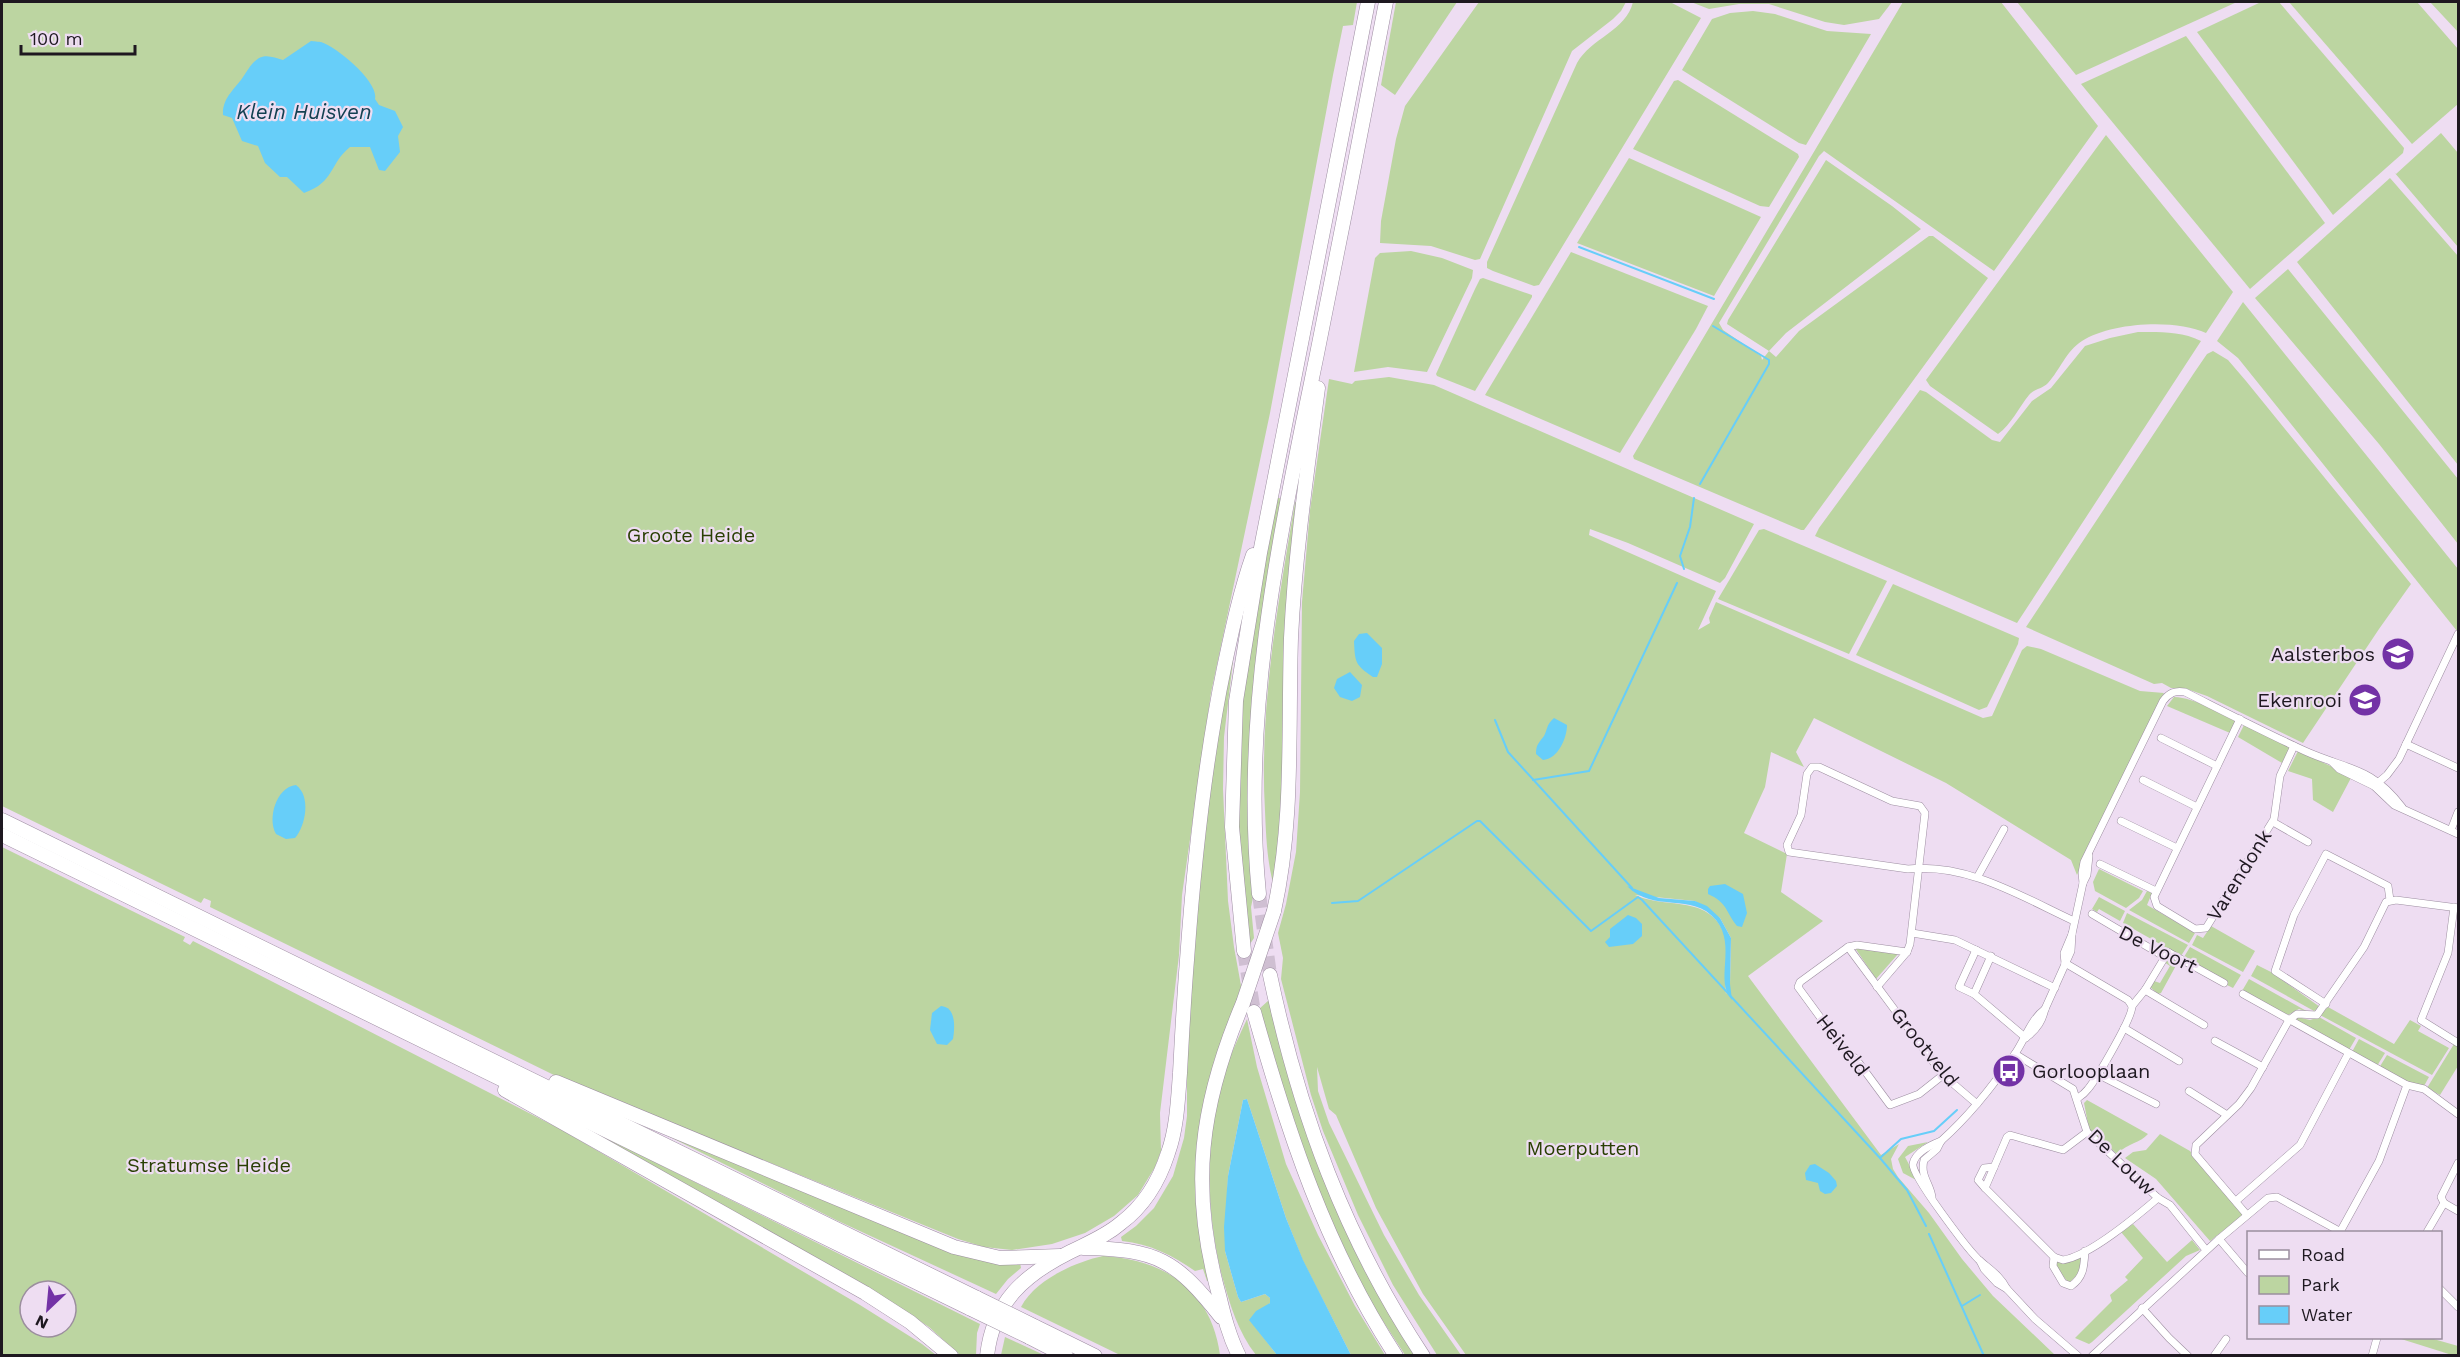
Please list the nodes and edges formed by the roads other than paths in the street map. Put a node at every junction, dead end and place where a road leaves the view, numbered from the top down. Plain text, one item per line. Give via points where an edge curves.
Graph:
1 (1368, 2) edge
2 (1386, 2) edge
3 (1321, 333) junction
4 (1269, 510) junction
5 (2458, 634) edge
6 (2240, 719) junction
7 (2161, 738) dead end
8 (2406, 744) junction
9 (2294, 746) junction
10 (2217, 765) junction
11 (2458, 768) edge
12 (2143, 780) dead end
13 (2377, 784) junction
14 (2197, 807) junction
15 (2458, 812) edge
16 (2, 820) edge
17 (2121, 821) dead end
18 (2272, 822) junction
19 (2004, 829) dead end
20 (2455, 832) edge
21 (2, 835) edge
22 (2308, 842) dead end
23 (2177, 848) junction
24 (2100, 864) dead end
25 (1920, 868) junction
26 (1978, 876) junction
27 (2156, 891) junction
28 (1259, 894) tunnel mouth
29 (2390, 900) junction
30 (2456, 908) edge
31 (2092, 914) dead end
32 (2074, 921) junction
33 (1912, 933) junction
34 (1848, 947) junction
35 (1976, 950) junction
36 (1244, 951) tunnel mouth
37 (1907, 952) junction
38 (2168, 952) junction
39 (1991, 956) junction
40 (2065, 963) junction
41 (1270, 975) tunnel mouth
42 (2224, 983) dead end
43 (1877, 987) junction
44 (2055, 988) junction
45 (2145, 990) junction
46 (1974, 994) junction
47 (2243, 994) dead end
48 (2326, 1004) junction
49 (2132, 1006) junction
50 (1248, 1008) junction
51 (2289, 1020) junction
52 (2204, 1025) dead end
53 (2124, 1028) junction
54 (2026, 1038) junction
55 (2215, 1041) dead end
56 (2458, 1043) edge
57 (448, 1053) junction
58 (2015, 1054) junction
59 (2349, 1054) junction
60 (2179, 1061) dead end
61 (2263, 1067) junction
62 (518, 1072) junction
63 (2097, 1074) junction
64 (1943, 1075) junction
65 (2407, 1085) junction
66 (2189, 1091) dead end
67 (2078, 1098) junction
68 (1977, 1104) junction
69 (2156, 1104) dead end
70 (2458, 1114) edge
71 (2227, 1115) junction
72 (2087, 1132) junction
73 (1941, 1141) junction
74 (2458, 1163) edge
75 (1932, 1197) junction
76 (2158, 1198) junction
77 (2236, 1201) junction
78 (2444, 1203) junction
79 (2458, 1211) edge
80 (2247, 1215) junction
81 (2339, 1231) edge
82 (2342, 1231) edge
83 (2428, 1231) edge
84 (2219, 1239) junction
85 (1078, 1248) junction
86 (2206, 1250) junction
87 (2085, 1251) junction
88 (1062, 1256) junction
89 (2054, 1257) junction
90 (2247, 1272) edge
91 (2442, 1291) edge
92 (974, 1303) junction
93 (2458, 1307) edge
94 (2142, 1308) junction
95 (1226, 1323) junction
96 (1031, 1332) junction
97 (2226, 1339) dead end
98 (2377, 1339) edge
99 (1231, 1341) junction
100 (951, 1356) edge
101 (987, 1356) edge
102 (1066, 1356) edge
103 (1095, 1356) edge
104 (1231, 1356) edge
105 (1239, 1356) edge
106 (1396, 1356) edge
107 (1424, 1356) edge
108 (2078, 1356) edge
109 (2092, 1356) edge
110 (2188, 1356) edge
111 (2214, 1356) edge
112 (2372, 1356) edge

1 - 4 highway
2 - 3 highway
3 - 28 highway via 1283,518 1260,667 1254,786
3 - 50 highway, bridge via 1321,369 1293,601 1288,822 1274,911
4 - 36 highway via 1233,736 1232,827
4 - 85 highway via 1241,589 1211,735 1194,867 1172,1142 1158,1180 1139,1207 1118,1226
5 - 8 street
6 - 9 street
6 - 10 street
6 - 32 street via 2185,692 2167,696 2089,855 2089,870
7 - 10 street
8 - 11 street
8 - 13 street via 2399,759
9 - 13 street via 2341,763
9 - 18 street, Varendonk via 2282,771
10 - 14 street
12 - 14 street
13 - 20 street via 2402,807
14 - 23 street
15 - 20 street
16 - 62 highway
17 - 23 street
18 - 22 street, Varendonk
18 - 27 street, Varendonk via 2206,928 2196,929 2157,906
19 - 26 street
21 - 57 highway
23 - 27 street
24 - 27 street
25 - 25 street via 1908,870 1789,852 1787,845 1801,815 1809,770 1820,766 1892,801 1924,809
25 - 26 street
25 - 33 street
26 - 32 street
29 - 30 street
29 - 48 street via 2382,906 2364,947
29 - 48 street via 2388,886 2326,854 2294,915 2275,971
30 - 56 street via 2448,953 2421,1020
31 - 38 street, De Voort via 2160,954
32 - 40 street via 2071,951
33 - 35 street via 1955,940
33 - 37 street
34 - 37 street
34 - 43 street, Grootveld
34 - 64 street, Heiveld via 1798,987 1842,1047 1856,1059 1890,1105 1919,1094
35 - 39 street
35 - 46 street via 1959,987
37 - 43 street
38 - 42 street, De Voort
38 - 45 street
39 - 44 street
39 - 46 street
40 - 44 street
40 - 49 street
41 - 107 highway via 1300,1098 1331,1181 1383,1291
43 - 64 street, Grootveld
44 - 54 street
45 - 49 street
45 - 52 street
46 - 54 street
47 - 51 street
48 - 51 street via 2317,1015 2297,1014
49 - 53 street
50 - 95 highway via 1224,1048 1213,1084 1201,1165 1204,1233
50 - 106 highway via 1310,1189 1361,1299
51 - 59 street
51 - 61 street
53 - 60 street
53 - 63 street
54 - 58 street
55 - 61 street
57 - 92 highway
57 - 100 highway via 492,1083 887,1307
58 - 67 street via 2060,1079
58 - 68 street
59 - 65 street
59 - 77 street via 2300,1145
61 - 71 street
62 - 88 highway via 553,1081 954,1247 1000,1258
62 - 92 highway
63 - 67 street
63 - 69 street
64 - 68 street, Grootveld
65 - 70 street via 2424,1089
65 - 82 street via 2382,1156
66 - 71 street
67 - 72 street, De Louw
68 - 73 street
71 - 77 street via 2196,1145 2195,1154
72 - 76 street, De Louw
72 - 89 street via 2063,1150 2010,1135 1985,1188
73 - 75 street via 1922,1167
73 - 75 street via 1920,1153 1913,1163 1918,1179
74 - 78 street via 2441,1197
75 - 108 street via 1980,1261 2035,1319
76 - 86 street, De Louw via 2170,1205
76 - 87 street
77 - 80 street
78 - 79 street
78 - 83 street
80 - 81 street via 2268,1198 2277,1197
80 - 84 street
84 - 86 street
84 - 90 street
85 - 88 highway
85 - 95 highway via 1124,1249 1163,1261 1193,1282
86 - 94 street
87 - 89 street via 2070,1259
87 - 89 street via 2083,1272 2071,1286 2063,1283 2053,1266
88 - 101 highway via 1031,1275 1006,1302 994,1324
91 - 93 street
92 - 96 highway, bridge
94 - 109 street
94 - 110 street
95 - 99 highway
96 - 102 highway
96 - 103 highway
97 - 111 street
98 - 112 street
99 - 104 highway
99 - 105 highway

